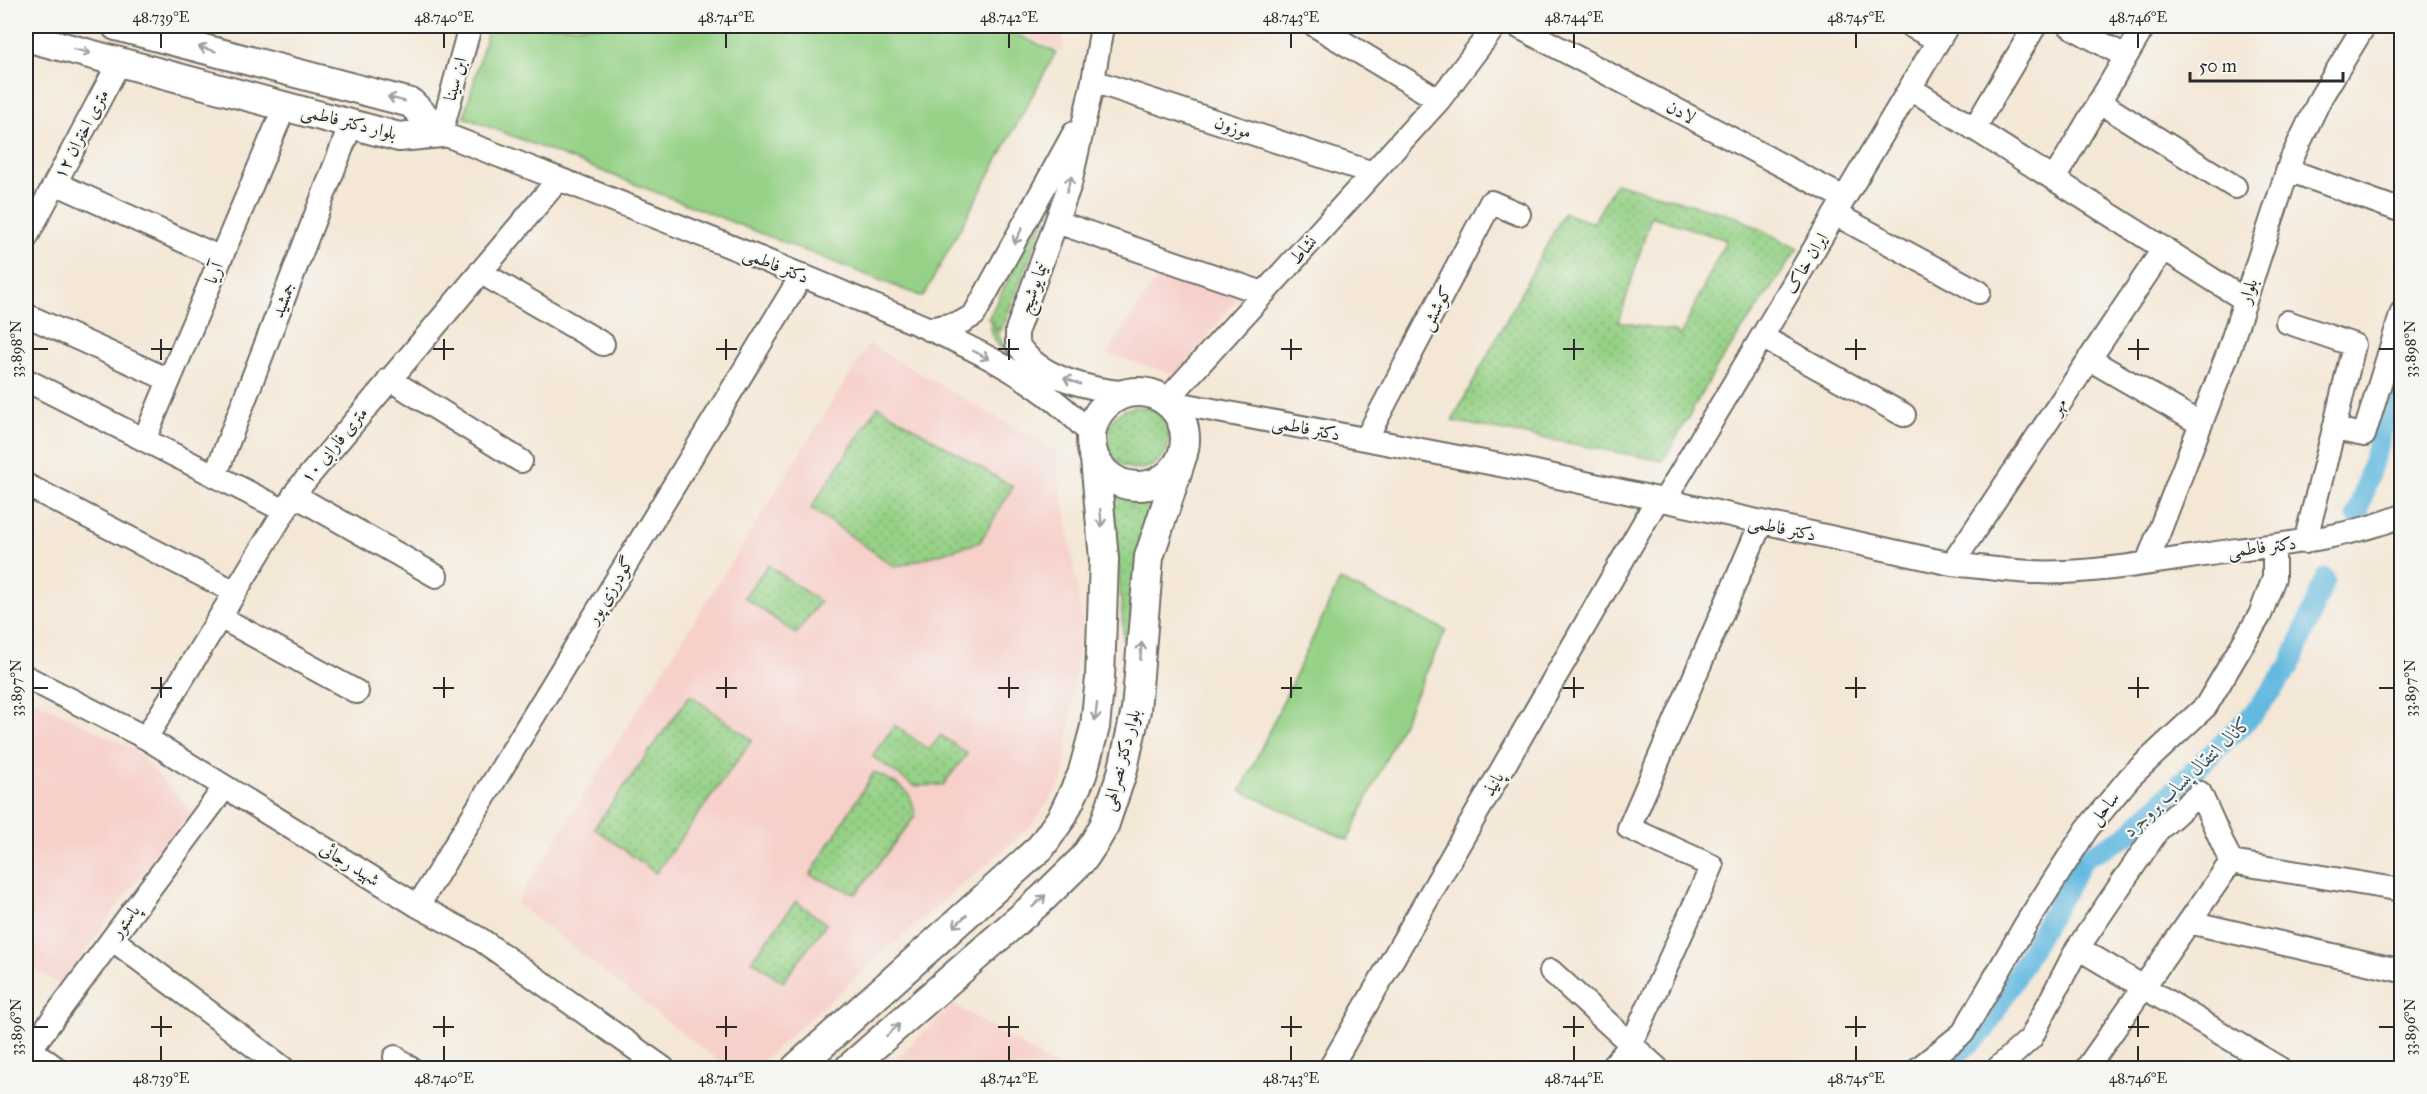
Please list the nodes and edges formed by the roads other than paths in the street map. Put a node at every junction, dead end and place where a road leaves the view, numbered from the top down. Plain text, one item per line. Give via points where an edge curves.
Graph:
1 (116, 26) edge
2 (470, 26) edge
3 (1102, 26) edge
4 (1316, 26) edge
5 (1495, 26) edge
6 (1517, 26) edge
7 (1911, 26) edge
8 (2035, 26) edge
9 (2070, 26) edge
10 (2144, 26) edge
11 (2364, 26) edge
12 (1943, 33) edge
13 (26, 37) edge
14 (2125, 56) junction
15 (120, 61) junction
16 (1093, 81) junction
17 (1910, 88) junction
18 (1439, 100) junction
19 (2098, 102) junction
20 (285, 106) junction
21 (1086, 110) junction
22 (351, 124) junction
23 (1974, 129) junction
24 (441, 134) junction
25 (2288, 170) junction
26 (1373, 173) junction
27 (2054, 179) junction
28 (558, 180) junction
29 (55, 183) junction
30 (2235, 187) dead end
31 (1840, 206) junction
32 (2402, 212) edge
33 (1519, 214) dead end
34 (1057, 222) junction
35 (26, 238) edge
36 (2164, 248) junction
37 (221, 258) junction
38 (480, 272) junction
39 (802, 275) junction
40 (1979, 292) dead end
41 (1263, 293) junction
42 (2245, 300) junction
43 (2402, 312) edge
44 (26, 315) edge
45 (2287, 322) dead end
46 (928, 329) junction
47 (1762, 337) junction
48 (603, 344) dead end
49 (2089, 359) junction
50 (389, 379) junction
51 (26, 380) edge
52 (169, 380) junction
53 (1129, 393) junction
54 (1166, 401) junction
55 (1904, 415) dead end
56 (2200, 424) junction
57 (2334, 429) junction
58 (1366, 439) junction
59 (144, 440) junction
60 (1093, 447) junction
61 (1183, 454) junction
62 (521, 461) dead end
63 (215, 476) junction
64 (26, 485) edge
65 (1660, 500) junction
66 (289, 503) junction
67 (2402, 516) edge
68 (1761, 523) junction
69 (2305, 542) junction
70 (2274, 546) junction
71 (2146, 563) junction
72 (1952, 564) junction
73 (436, 576) dead end
74 (235, 592) junction
75 (220, 617) junction
76 (26, 677) edge
77 (1100, 678) junction
78 (1139, 683) junction
79 (357, 692) dead end
80 (146, 738) junction
81 (225, 787) junction
82 (2231, 862) junction
83 (2402, 890) edge
84 (418, 906) junction
85 (2190, 922) junction
86 (112, 939) junction
87 (2079, 948) junction
88 (1551, 971) dead end
89 (2402, 971) edge
90 (2144, 987) junction
91 (1631, 1045) junction
92 (27, 1050) edge
93 (853, 1066) edge
94 (56, 1068) edge
95 (284, 1068) edge
96 (663, 1068) edge
97 (796, 1068) edge
98 (1330, 1068) edge
99 (1611, 1068) edge
100 (1657, 1068) edge
101 (1919, 1068) edge
102 (1998, 1068) edge
103 (2087, 1068) edge
104 (2279, 1068) edge

24 -> 1 main road, بلوار دکتر فاطمی via 411,103
2 - 24 street, ابن سینا
3 - 16 street, نیما یوشیج
4 - 18 street
5 - 18 street, نشاط
6 - 31 street, لادن
7 - 12 street
8 - 23 street
9 - 14 street
10 - 14 street
11 - 25 street, بلوار via 2320,97
12 - 17 street, ایران خاک
13 -> 15 main road, بلوار دکتر فاطمی
14 - 19 street
15 - 20 main road, بلوار دکتر فاطمی
15 - 29 street, ۱۲ متری اختران
16 - 21 street, نیما یوشیج
16 - 26 street, موزون
17 - 23 street
17 - 31 street, ایران خاک
18 - 26 street, نشاط
19 - 27 street
19 - 30 street
20 - 22 main road, بلوار دکتر فاطمی
20 - 37 street, آریا
34 -> 21 street, نیما یوشیج via 1070,184
21 -> 46 street, نیما یوشیج via 975,315 960,323
22 - 24 main road, بلوار دکتر فاطمی via 399,137
22 - 63 street, جمشید
23 - 27 street
24 - 28 street, دکتر فاطمی
25 - 32 street
25 - 42 street, بلوار
26 - 41 street, نشاط
27 - 36 street
28 - 38 street, ۱۰ متری فارابی
28 - 39 street, دکتر فاطمی
29 - 35 street, ۱۲ متری اختران
29 - 37 street
31 - 40 street, لادن
31 - 47 street, ایران خاک
33 - 58 street, کوشش via 1491,202
34 - 41 street
53 -> 34 street, نیما یوشیج via 1099,391 1074,383 1030,360 1017,343 1017,330
36 - 42 street
36 - 49 street, مهر
37 - 52 street, آریا
38 - 48 street
38 - 50 street, ۱۰ متری فارابی
39 - 46 street, دکتر فاطمی
39 - 84 street, گودرزی پور
41 - 54 street, نشاط
42 - 56 street, بلوار
43 - 57 street via 2364,435
44 - 52 street
45 - 57 street via 2354,345
46 -> 60 street, دکتر فاطمی via 1009,370 1058,403
47 - 55 street
47 - 65 street, ایران خاک
49 - 56 street
49 - 72 street, مهر
50 - 62 street
50 - 66 street, ۱۰ متری فارابی
51 - 59 street
52 - 59 street, آریا
53 - 54 main road via 1148,393
53 - 60 main road via 1107,403 1099,412
54 - 58 street, دکتر فاطمی
54 - 61 main road via 1181,419
56 - 71 street, بلوار
57 - 69 street
58 - 65 street, دکتر فاطمی
59 - 63 street
60 - 61 main road via 1112,478 1141,485 1169,474
60 -> 77 main road, بلوار دکتر نصرالهی via 1104,558
78 -> 61 main road, بلوار دکتر نصرالهی via 1149,557
63 - 66 street
64 - 74 street
65 - 68 street, دکتر فاطمی
65 - 98 street, پانیذ
66 - 73 street
66 - 74 street, ۱۰ متری فارابی
67 - 69 street, دکتر فاطمی via 2371,529
68 - 72 street, دکتر فاطمی
68 - 91 street via 1629,828 1712,866
69 - 70 street, دکتر فاطمی
70 - 71 street, دکتر فاطمی
70 - 101 street, ساحل via 2274,578 2260,615 2206,706 2130,777 2087,829 1963,1033
71 - 72 street, دکتر فاطمی via 2065,572
74 - 75 street, ۱۰ متری فارابی
75 - 79 street
75 - 80 street, ۱۰ متری فارابی
76 - 80 street, شهید رجائی
77 - 78 main road
77 -> 97 main road, بلوار دکتر نصرالهی via 1095,726 1082,775 1062,817 1041,847
93 -> 78 main road, بلوار دکتر نصرالهی via 1084,858 1104,826 1122,773
80 - 81 street, شهید رجائی
81 - 84 street, شهید رجائی
81 - 86 street, پاستور
82 - 83 street
82 - 85 street
82 - 87 street via 2200,793 2158,830
84 - 96 street, شهید رجائی via 480,939
85 - 89 street
85 - 90 street
86 - 92 street, پاستور
86 - 95 street
87 - 90 street
87 - 102 street via 2031,1038
88 - 91 street
90 - 103 street
90 - 104 street
91 - 99 street
91 - 100 street
92 - 94 street

